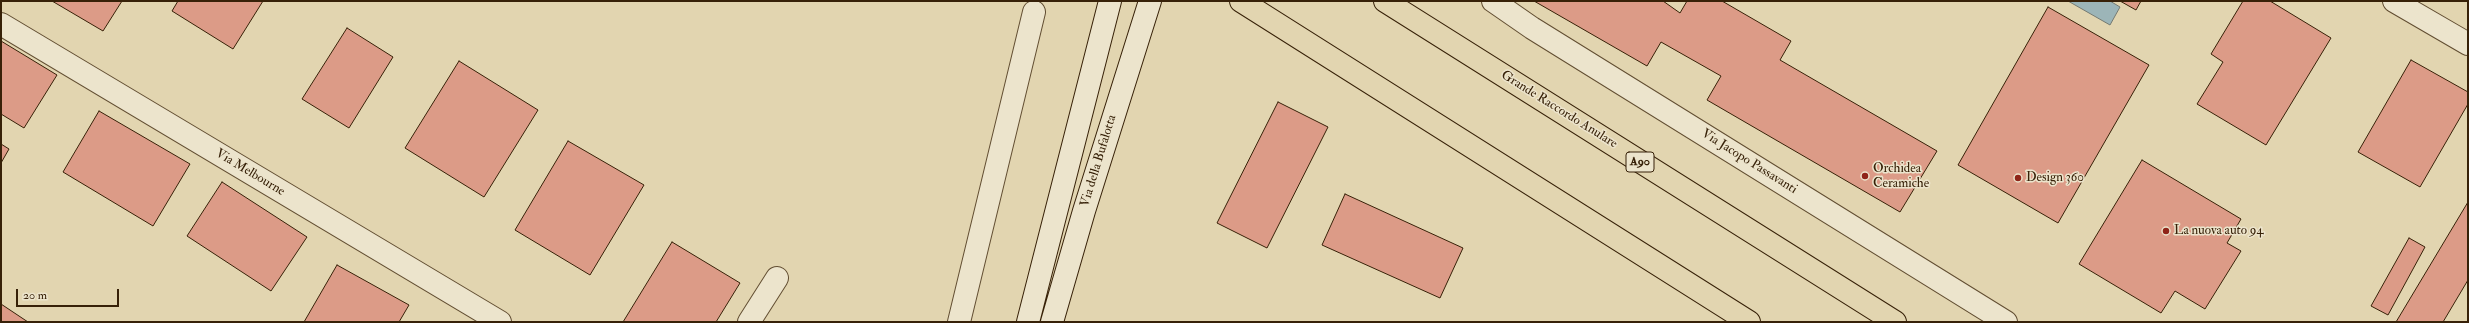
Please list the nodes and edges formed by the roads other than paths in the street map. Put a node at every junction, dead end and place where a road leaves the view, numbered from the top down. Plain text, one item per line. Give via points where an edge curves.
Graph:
1 (1110, 1) edge
2 (1150, 1) edge
3 (1241, 1) edge
4 (1385, 1) edge
5 (1493, 1) edge
6 (2394, 1) edge
7 (1034, 12) dead end
8 (1, 24) edge
9 (2468, 44) edge
10 (777, 278) dead end
11 (500, 322) edge
12 (749, 322) edge
13 (959, 322) edge
14 (1028, 322) edge
15 (1052, 322) edge
16 (1749, 322) edge
17 (1895, 322) edge
18 (2006, 322) edge

1 - 14 street, Via della Bufalotta
2 - 15 street, Via della Bufalotta via 1084,210
3 - 16 highway
4 - 17 highway, Grande Raccordo Anulare / A90
5 - 18 street, Via Jacopo Passavanti via 1532,28
6 - 9 street
7 - 13 street
8 - 11 street, Via Melbourne
10 - 12 street

